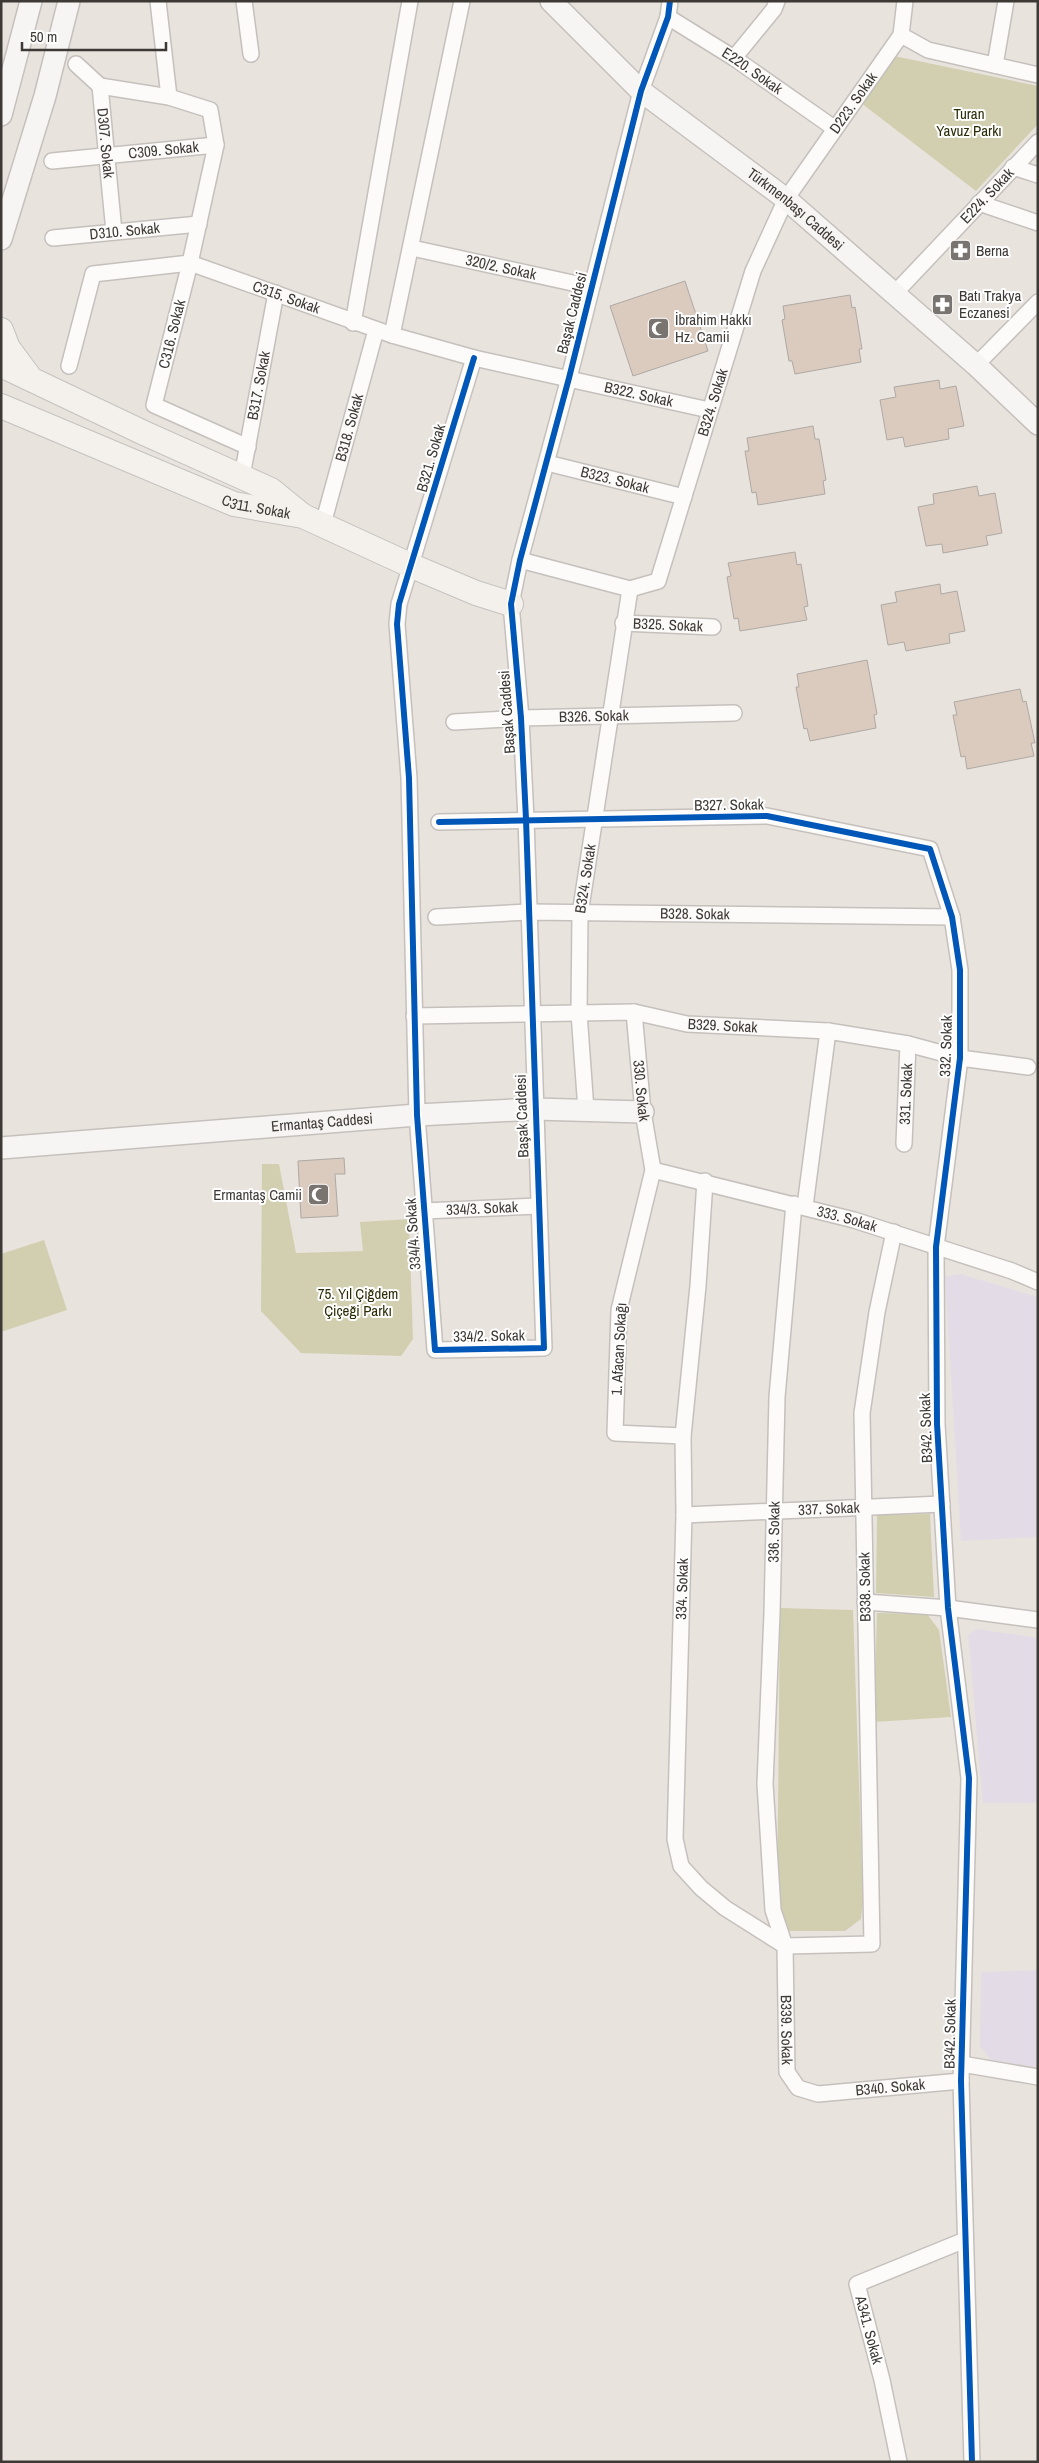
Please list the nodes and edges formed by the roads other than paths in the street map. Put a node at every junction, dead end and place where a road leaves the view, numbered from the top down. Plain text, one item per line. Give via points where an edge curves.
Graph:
1 (31, 1) edge
2 (69, 1) edge
3 (158, 1) edge
4 (244, 1) edge
5 (410, 1) edge
6 (462, 1) edge
7 (551, 1) edge
8 (670, 1) edge
9 (777, 1) edge
10 (905, 1) edge
11 (1006, 1) edge
12 (668, 17) junction
13 (901, 35) junction
14 (251, 54) dead end
15 (734, 58) junction
16 (76, 64) dead end
17 (996, 65) junction
18 (1038, 75) edge
19 (100, 86) junction
20 (641, 91) junction
21 (169, 98) junction
22 (1, 115) edge
23 (834, 128) junction
24 (1038, 142) edge
25 (216, 145) junction
26 (107, 155) junction
27 (52, 161) dead end
28 (1013, 167) junction
29 (1038, 175) edge
30 (786, 198) junction
31 (979, 204) junction
32 (1038, 223) edge
33 (198, 224) junction
34 (114, 232) junction
35 (53, 238) dead end
36 (1, 239) edge
37 (412, 248) junction
38 (190, 263) junction
39 (591, 287) junction
40 (276, 293) junction
41 (895, 293) junction
42 (1038, 302) edge
43 (353, 323) junction
44 (1, 330) edge
45 (376, 330) junction
46 (392, 335) junction
47 (474, 358) junction
48 (1, 365) edge
49 (976, 365) junction
50 (69, 366) dead end
51 (569, 378) junction
52 (31, 379) junction
53 (709, 410) junction
54 (7, 412) edge
55 (1038, 424) edge
56 (248, 447) junction
57 (547, 463) junction
58 (242, 476) junction
59 (684, 497) junction
60 (313, 520) junction
61 (520, 560) junction
62 (412, 566) junction
63 (630, 589) junction
64 (511, 604) junction
65 (623, 623) junction
66 (713, 627) dead end
67 (734, 713) dead end
68 (611, 716) junction
69 (521, 718) junction
70 (454, 722) dead end
71 (526, 819) junction
72 (594, 820) junction
73 (439, 822) dead end
74 (930, 849) joint
75 (528, 912) junction
76 (580, 914) junction
77 (952, 917) junction
78 (436, 918) dead end
79 (531, 1012) junction
80 (634, 1012) junction
81 (579, 1013) junction
82 (414, 1016) junction
83 (828, 1031) junction
84 (908, 1044) junction
85 (960, 1058) junction
86 (1028, 1067) dead end
87 (535, 1109) junction
88 (586, 1110) junction
89 (644, 1112) junction
90 (417, 1115) junction
91 (904, 1144) dead end
92 (1, 1148) edge
93 (653, 1170) junction
94 (705, 1181) junction
95 (800, 1205) junction
96 (538, 1206) junction
97 (424, 1211) junction
98 (894, 1232) junction
99 (936, 1247) junction
100 (1038, 1282) edge
101 (544, 1348) joint
102 (435, 1350) joint
103 (683, 1436) junction
104 (942, 1504) junction
105 (864, 1508) junction
106 (775, 1510) junction
107 (684, 1516) junction
108 (865, 1602) junction
109 (948, 1608) junction
110 (1038, 1620) edge
111 (770, 1861) joint
112 (785, 1946) junction
113 (962, 2064) junction
114 (1038, 2077) edge
115 (962, 2081) junction
116 (818, 2094) joint
117 (965, 2240) junction
118 (899, 2462) edge
119 (972, 2462) edge

1 - 22 main road
2 - 36 main road via 45,96
3 - 21 street
4 - 14 street
5 - 43 street
6 - 37 street
7 - 20 main road, Türkmenbaşı Caddesi
8 - 12 street, Başak Caddesi
9 - 15 street
10 - 13 street, D223. Sokak
11 - 17 street
12 - 15 street, E220. Sokak
12 - 20 street, Başak Caddesi
13 - 17 street via 928,50
13 - 23 street, D223. Sokak
15 - 23 street, E220. Sokak
16 - 19 street, D307. Sokak
17 - 18 street
19 - 21 street
19 - 26 street, D307. Sokak
20 - 30 main road, Türkmenbaşı Caddesi
20 - 39 street, Başak Caddesi
21 - 25 street via 210,110
23 - 30 street, D223. Sokak
24 - 28 street, E224. Sokak
25 - 26 street, C309. Sokak
25 - 33 street, C316. Sokak
26 - 27 street, C309. Sokak
26 - 34 street, D307. Sokak
28 - 29 street
28 - 31 street, E224. Sokak
30 - 41 main road, Türkmenbaşı Caddesi
30 - 53 street, B324. Sokak via 753,270
31 - 32 street
31 - 41 street, E224. Sokak
33 - 34 street, D310. Sokak
33 - 38 street, C316. Sokak
34 - 35 street, D310. Sokak
37 - 39 street, 320/2. Sokak
37 - 46 street
38 - 40 street, C315. Sokak
38 - 50 street, C315. Sokak via 93,274
38 - 56 street, C316. Sokak via 154,405
39 - 51 street, Başak Caddesi
40 - 43 street, C315. Sokak
40 - 56 street, B317. Sokak
41 - 49 main road, Türkmenbaşı Caddesi
42 - 49 street
43 - 45 street, C315. Sokak
44 - 52 main road via 8,348
45 - 46 street, C315. Sokak
45 - 60 street, B318. Sokak
46 - 47 street, C315. Sokak
47 - 51 street, C315. Sokak
47 - 62 street, B321. Sokak
48 - 52 main road
49 - 55 main road, Türkmenbaşı Caddesi
51 - 53 street, B322. Sokak
51 - 57 street, Başak Caddesi
52 - 58 main road
53 - 59 street, B324. Sokak
54 - 60 main road, C311. Sokak via 234,504
56 - 58 street, B317. Sokak
57 - 59 street, B323. Sokak
57 - 61 street, Başak Caddesi
58 - 60 main road via 271,490
59 - 63 street, B324. Sokak via 658,581
60 - 62 main road, C311. Sokak
61 - 63 street
61 - 64 street, Başak Caddesi
62 - 64 main road, C311. Sokak
62 - 82 street, B321. Sokak via 399,604 397,624 409,778
63 - 65 street, B324. Sokak
64 - 69 street, Başak Caddesi
65 - 66 street, B325. Sokak
65 - 68 street, B324. Sokak
67 - 68 street, B326. Sokak
68 - 69 street, B326. Sokak
68 - 72 street, B324. Sokak
69 - 70 street, B326. Sokak
69 - 71 street, Başak Caddesi
71 - 72 street, B327. Sokak
71 - 73 street, B327. Sokak
71 - 75 street, Başak Caddesi
72 - 74 street, B327. Sokak via 767,816
72 - 76 street, B324. Sokak
74 - 77 street, 332. Sokak
75 - 76 street, B328. Sokak
75 - 78 street, B328. Sokak
75 - 79 street, Başak Caddesi
76 - 77 street, B328. Sokak
76 - 81 street, B324. Sokak
77 - 85 street, 332. Sokak via 960,970
79 - 81 street, B329. Sokak
79 - 82 street, B329. Sokak
79 - 87 street, Başak Caddesi
80 - 81 street, B329. Sokak
80 - 83 street, B329. Sokak via 687,1024
80 - 89 street, 330. Sokak
81 - 88 street, B324. Sokak
82 - 90 street, 334/4. Sokak
83 - 84 street, B329. Sokak
83 - 95 street, 336. Sokak
84 - 85 street, B329. Sokak
84 - 91 street, 331. Sokak
85 - 86 street, B329. Sokak
85 - 99 street, 332. Sokak
87 - 88 main road, Ermantaş Caddesi
87 - 90 main road, Ermantaş Caddesi
87 - 96 street, Başak Caddesi
88 - 89 main road, Ermantaş Caddesi
89 - 93 street, 330. Sokak
90 - 92 main road, Ermantaş Caddesi
90 - 97 street, 334/4. Sokak
93 - 94 street, 333. Sokak
93 - 103 street, 1. Afacan Sokağı via 619,1310 615,1433
94 - 95 street, 333. Sokak
94 - 103 street, 334. Sokak
95 - 98 street, 333. Sokak
95 - 106 street, 336. Sokak via 777,1396
96 - 97 street, 334/3. Sokak
96 - 101 street, Başak Caddesi
97 - 102 street, 334/4. Sokak
98 - 99 street, 333. Sokak
98 - 105 street, B338. Sokak via 877,1312 862,1412
99 - 100 street, 333. Sokak
99 - 104 street, B342. Sokak
101 - 102 street, 334/2. Sokak
103 - 107 street, 334. Sokak
104 - 105 street, 337. Sokak
104 - 109 street, B342. Sokak
105 - 106 street, 337. Sokak
105 - 108 street, B338. Sokak
106 - 107 street, 337. Sokak
106 - 111 street, 336. Sokak via 765,1784
107 - 112 street, 334. Sokak via 675,1839 681,1866 725,1908
108 - 109 street
108 - 112 street, B338. Sokak via 872,1944
109 - 110 street
109 - 113 street, B342. Sokak via 969,1778
111 - 112 street, B339. Sokak via 773,1910
112 - 116 street, B339. Sokak via 787,2072 798,2088
113 - 114 street
113 - 115 street, B342. Sokak
115 - 116 street, B340. Sokak
115 - 117 street, B342. Sokak
117 - 118 street, A341. Sokak via 857,2284
117 - 119 street, B342. Sokak

